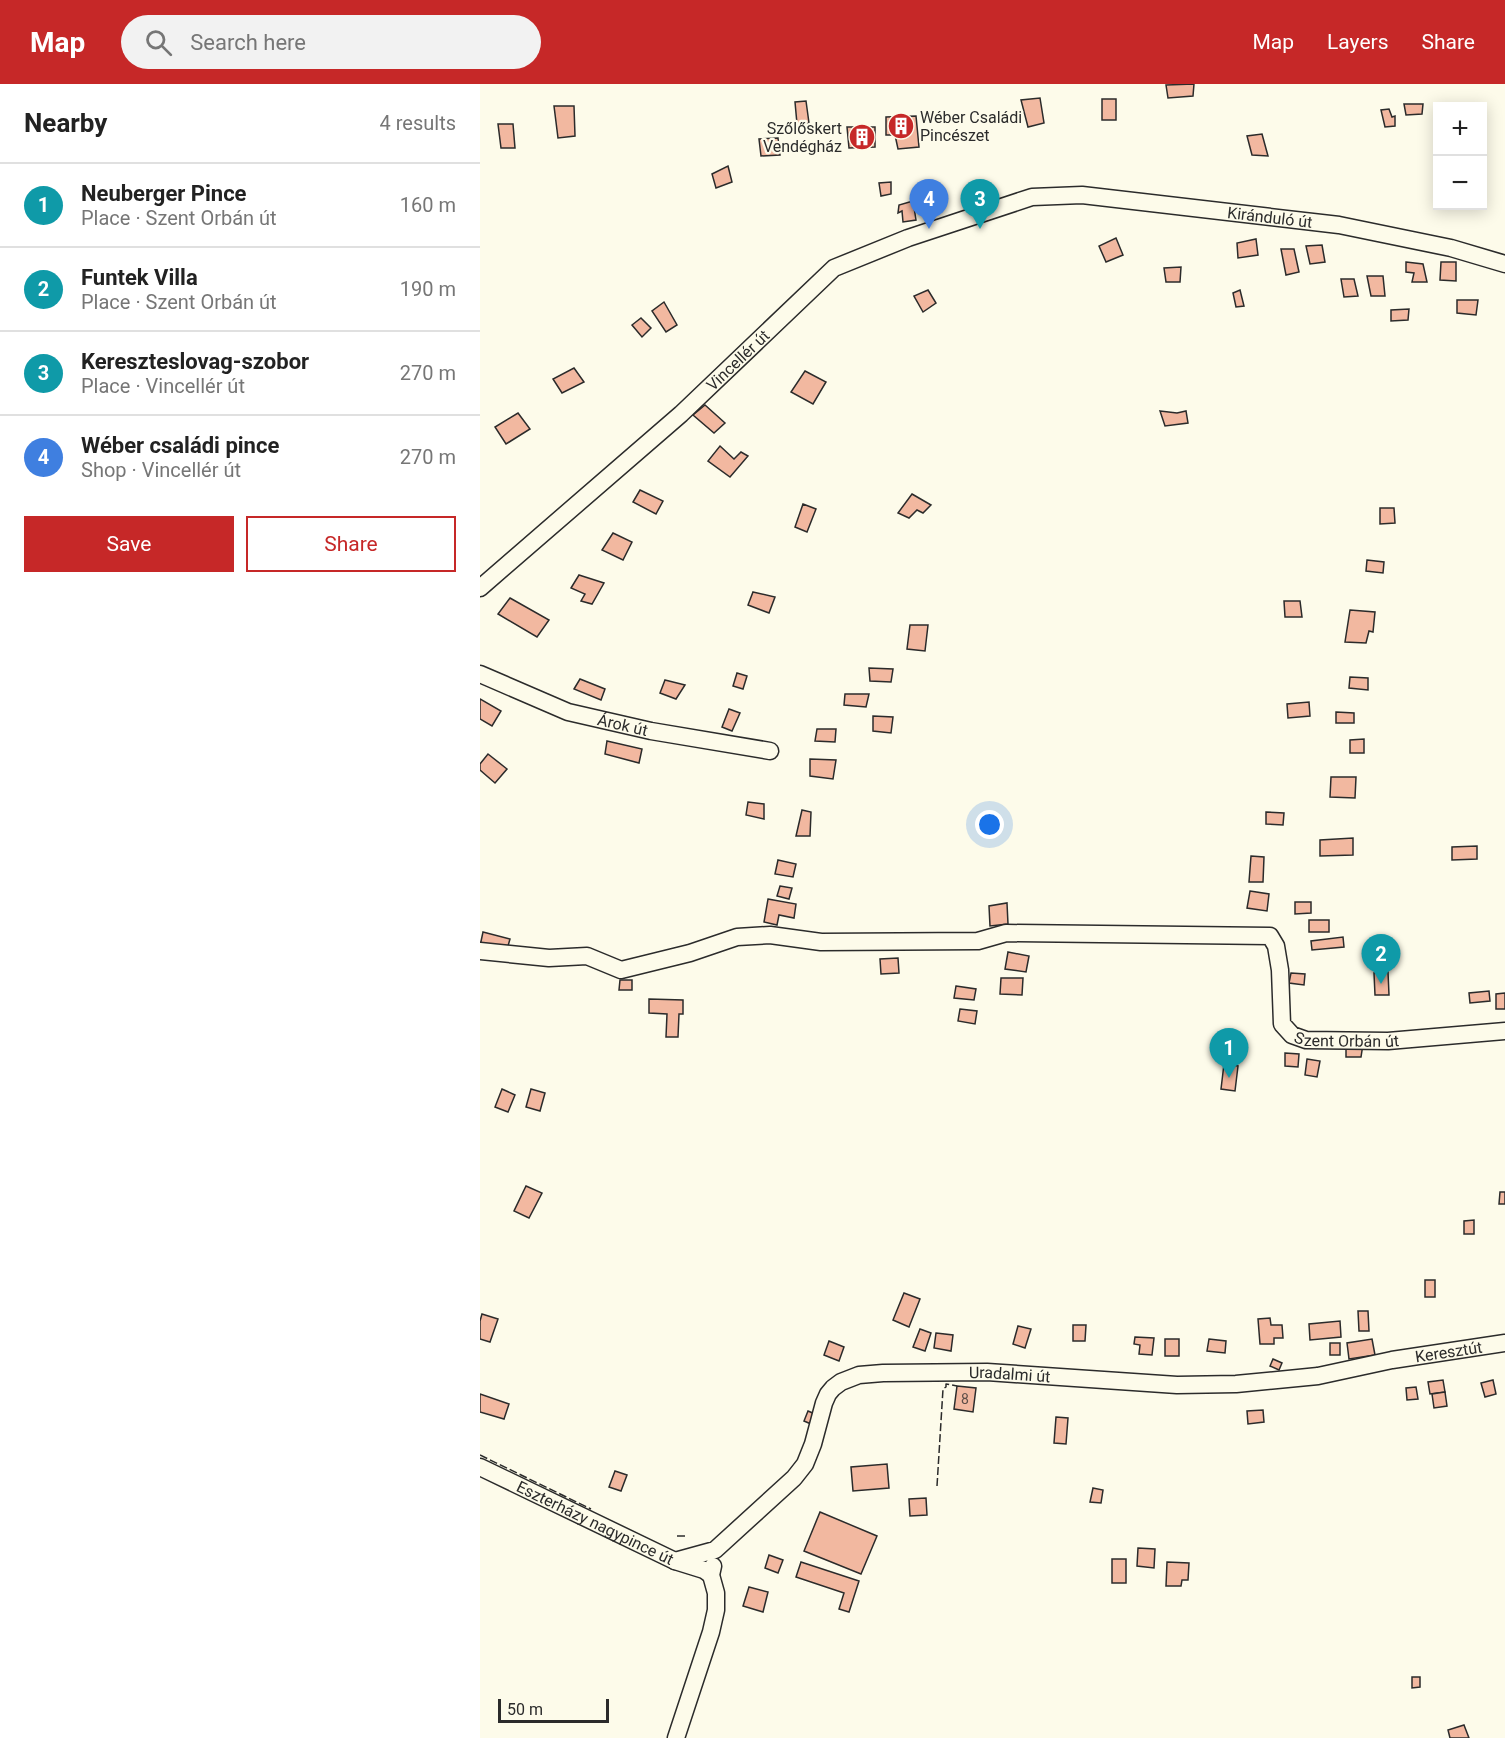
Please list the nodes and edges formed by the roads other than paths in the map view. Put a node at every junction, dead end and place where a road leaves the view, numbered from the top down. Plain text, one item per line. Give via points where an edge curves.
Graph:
1 (1032, 197) joint
2 (1505, 264) edge
3 (480, 588) edge
4 (480, 674) edge
5 (770, 751) dead end
6 (480, 951) edge
7 (1505, 1031) edge
8 (1505, 1344) edge
9 (1392, 1360) joint
10 (480, 1467) edge
11 (715, 1550) junction
12 (675, 1560) junction
13 (711, 1575) junction
14 (676, 1738) edge

1 - 2 street, Kiránduló út via 1082,195 1339,225 1451,248
1 - 3 street, Vincellér út via 908,238 834,268 681,414
4 - 5 street, Árok út via 568,712
6 - 7 street, Szent Orbán út via 549,958 588,956 621,970 737,937 770,935 821,942 978,941 1006,933 1270,936 1280,970 1282,1024 1292,1035 1306,1040 1388,1041
8 - 9 street, Keresztút
9 - 11 street, Uradalmi út via 1318,1376 1218,1384 1177,1385 987,1372 868,1373 851,1377 828,1394 805,1464 794,1478
10 - 12 street, Eszterházy nagypince út
11 - 12 street
11 - 13 street
12 - 13 street, Eszterházy nagypince út
13 - 14 street via 716,1610

